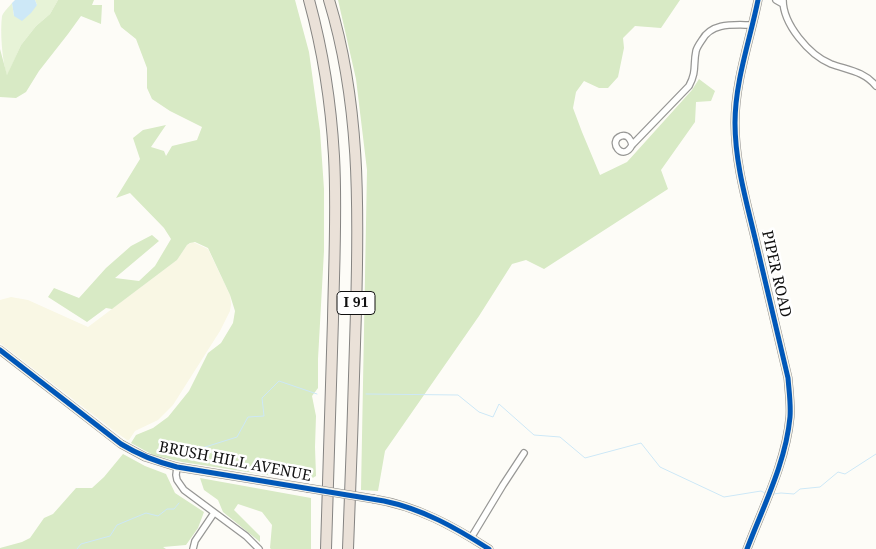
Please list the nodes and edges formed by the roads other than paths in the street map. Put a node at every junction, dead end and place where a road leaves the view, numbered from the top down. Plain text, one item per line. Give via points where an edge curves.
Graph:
1 (309, 0) edge
2 (330, 0) edge
3 (758, 0) edge
4 (776, 0) edge
5 (783, 2) edge
6 (752, 25) junction
7 (876, 86) edge
8 (632, 146) dead end
9 (0, 350) edge
10 (524, 453) dead end
11 (176, 467) junction
12 (214, 513) junction
13 (471, 538) junction
14 (193, 549) edge
15 (259, 549) edge
16 (326, 549) edge
17 (348, 549) edge
18 (489, 549) edge
19 (747, 549) edge

1 - 16 highway, I 91 via 327,86 334,175
2 - 17 highway, I 91 via 347,76 357,184
3 - 6 street, PIPER ROAD
4 - 5 street
5 - 7 street via 791,26 814,53 830,64 862,74
6 - 8 street via 723,26 705,34 696,51 695,74 689,86
6 - 19 street, PIPER ROAD via 736,103 736,148 788,378 790,408 780,463
9 - 11 street, BRUSH HILL AVENUE via 121,444
10 - 13 street
11 - 12 street via 176,477 181,486
11 - 13 street, BRUSH HILL AVENUE, bridge via 399,504 429,515
12 - 14 street via 194,542
12 - 15 street
13 - 18 street, BRUSH HILL AVENUE

